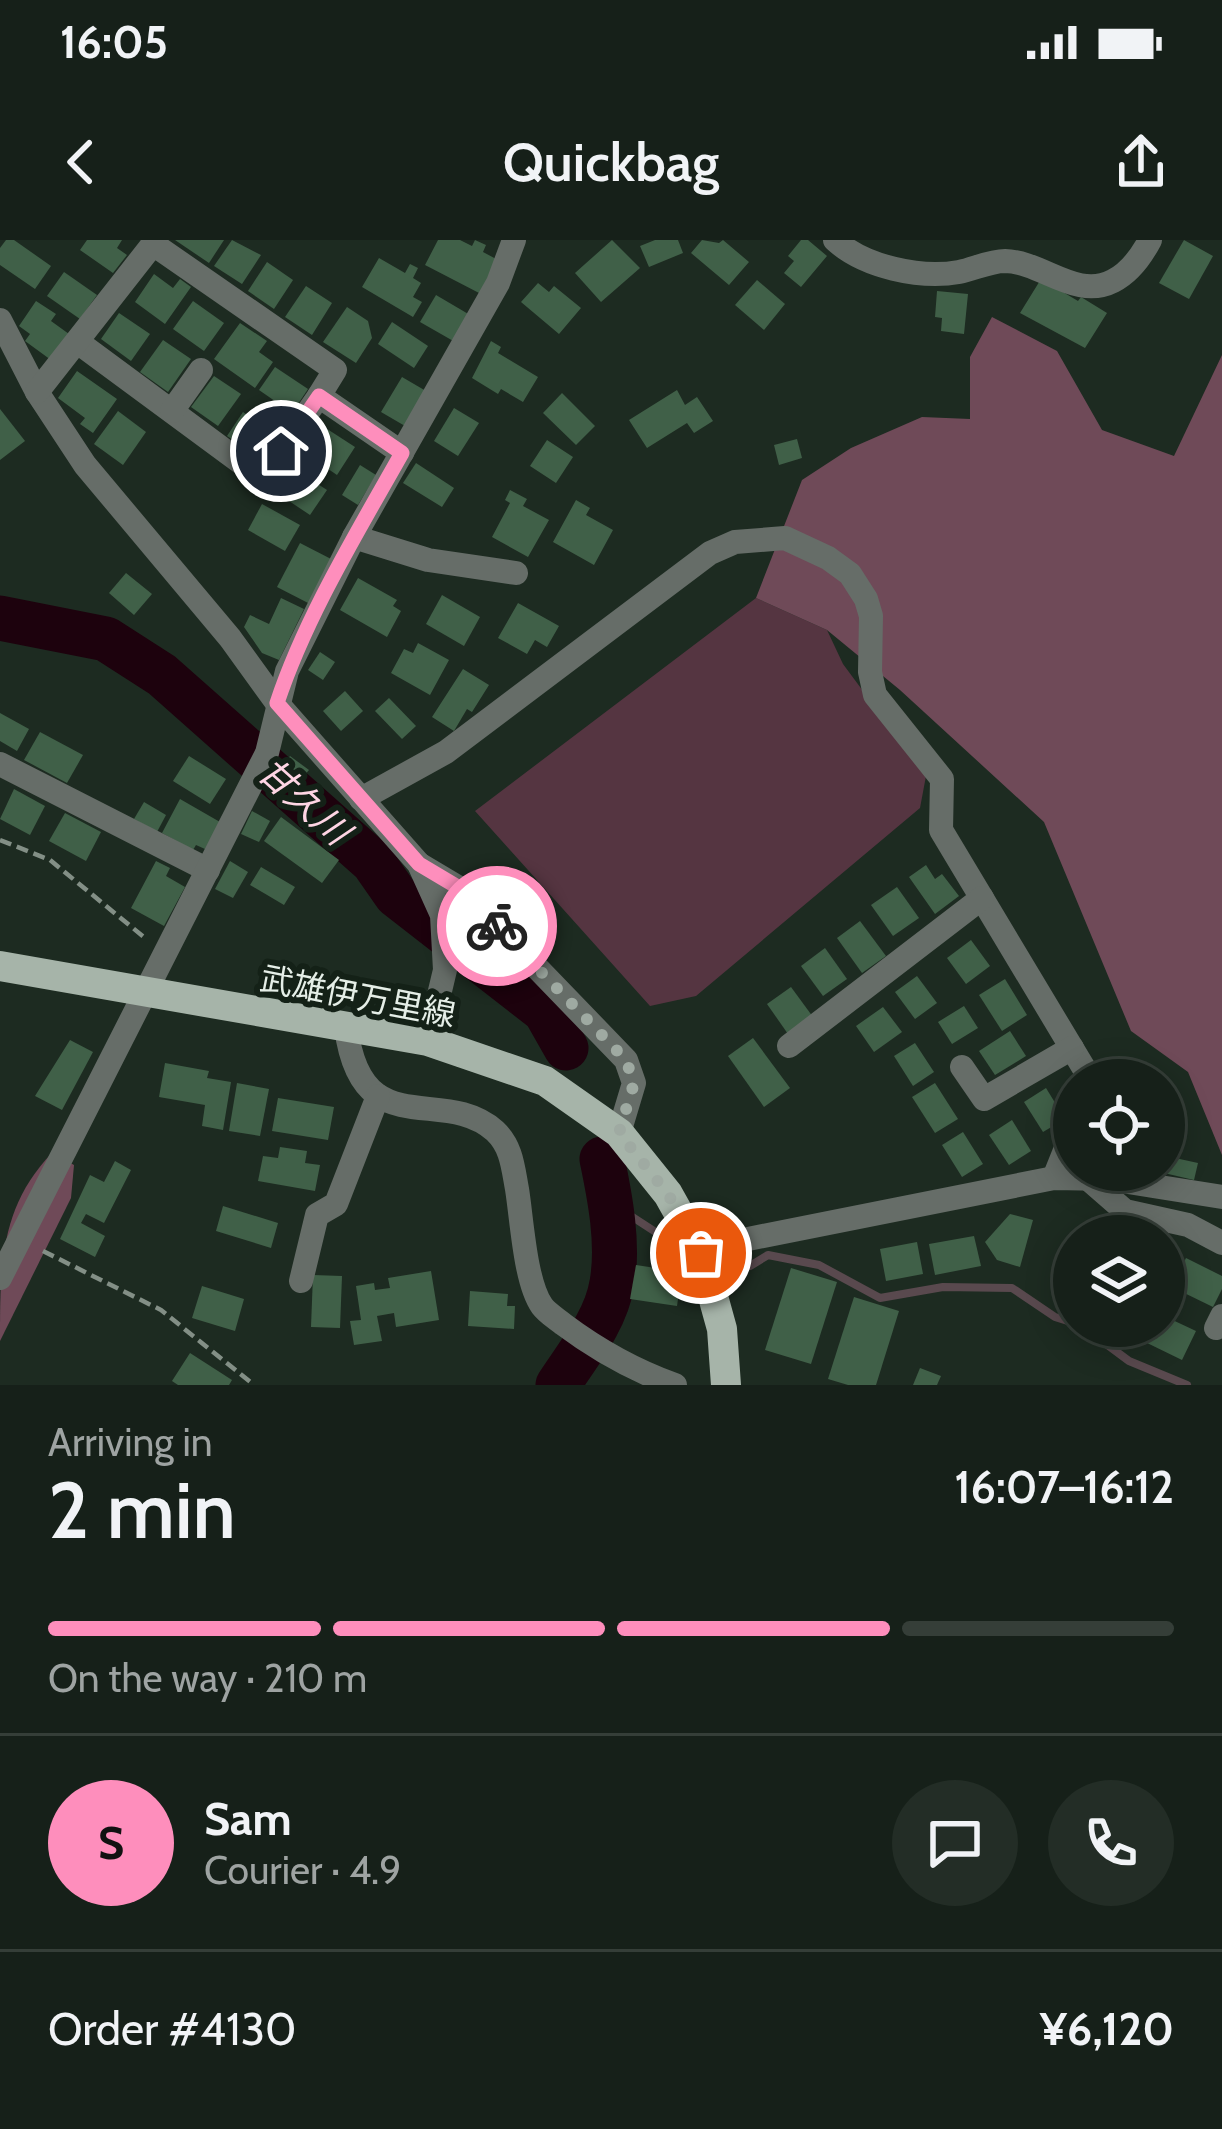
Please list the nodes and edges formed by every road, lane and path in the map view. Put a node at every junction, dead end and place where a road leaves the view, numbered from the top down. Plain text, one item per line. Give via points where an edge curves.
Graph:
1 (514, 240) edge
2 (835, 240) edge
3 (1150, 240) edge
4 (155, 242) edge
5 (0, 320) edge
6 (79, 343) junction
7 (201, 370) dead end
8 (38, 392) junction
9 (319, 396) junction
10 (172, 411) junction
11 (402, 453) junction
12 (354, 537) junction
13 (516, 573) dead end
14 (277, 703) junction
15 (0, 764) edge
16 (361, 799) junction
17 (0, 840) edge
18 (419, 864) junction
19 (208, 870) junction
20 (982, 898) junction
21 (164, 953) junction
22 (0, 966) edge
23 (142, 992) junction
24 (346, 1027) junction
25 (428, 1041) junction
26 (789, 1046) dead end
27 (1072, 1048) junction
28 (1079, 1059) edge
29 (962, 1067) dead end
30 (378, 1096) junction
31 (619, 1133) junction
32 (1053, 1178) edge
33 (1102, 1191) edge
34 (1181, 1191) edge
35 (1222, 1197) edge
36 (20, 1239) junction
37 (1222, 1243) edge
38 (701, 1253) junction
39 (0, 1278) edge
40 (301, 1281) dead end
41 (254, 1385) edge
42 (675, 1385) edge
43 (726, 1385) edge

1 - 11 street via 499,283
2 - 3 street via 910,273 954,273 1004,260 1082,288 1112,282
4 - 6 street
4 - 9 street via 334,370
5 - 8 street
6 - 8 street
6 - 10 street
7 - 10 street
8 - 14 street via 85,465
9 - 10 street via 262,478
9 - 11 street
11 - 12 street
12 - 13 street via 428,560
12 - 14 street
14 - 16 street
14 - 19 street via 267,753
15 - 19 street
16 - 18 street
16 - 20 street via 446,752 710,553 747,539 785,538 850,574 866,599 875,695 942,778 941,830
17 - 21 path via 50,860
18 - 25 street via 442,915 445,970
18 - 31 street via 461,889 626,1060 634,1083
19 - 21 street
20 - 26 street
20 - 27 street
21 - 23 street
22 - 23 main road, 武雄伊万里線
23 - 24 main road, 武雄伊万里線
23 - 36 street
24 - 25 main road, 武雄伊万里線
24 - 30 street via 350,1059
25 - 31 main road, 武雄伊万里線 via 545,1081
27 - 28 street
27 - 29 street via 984,1099
30 - 40 street via 336,1204 317,1215
30 - 42 street via 493,1128 509,1148 542,1307 634,1371
31 - 38 main road, 武雄伊万里線 via 668,1194
32 - 38 street
33 - 37 street via 1125,1211 1188,1225
34 - 35 street
36 - 39 street
36 - 41 path via 161,1310
38 - 43 main road, 武雄伊万里線 via 722,1329

